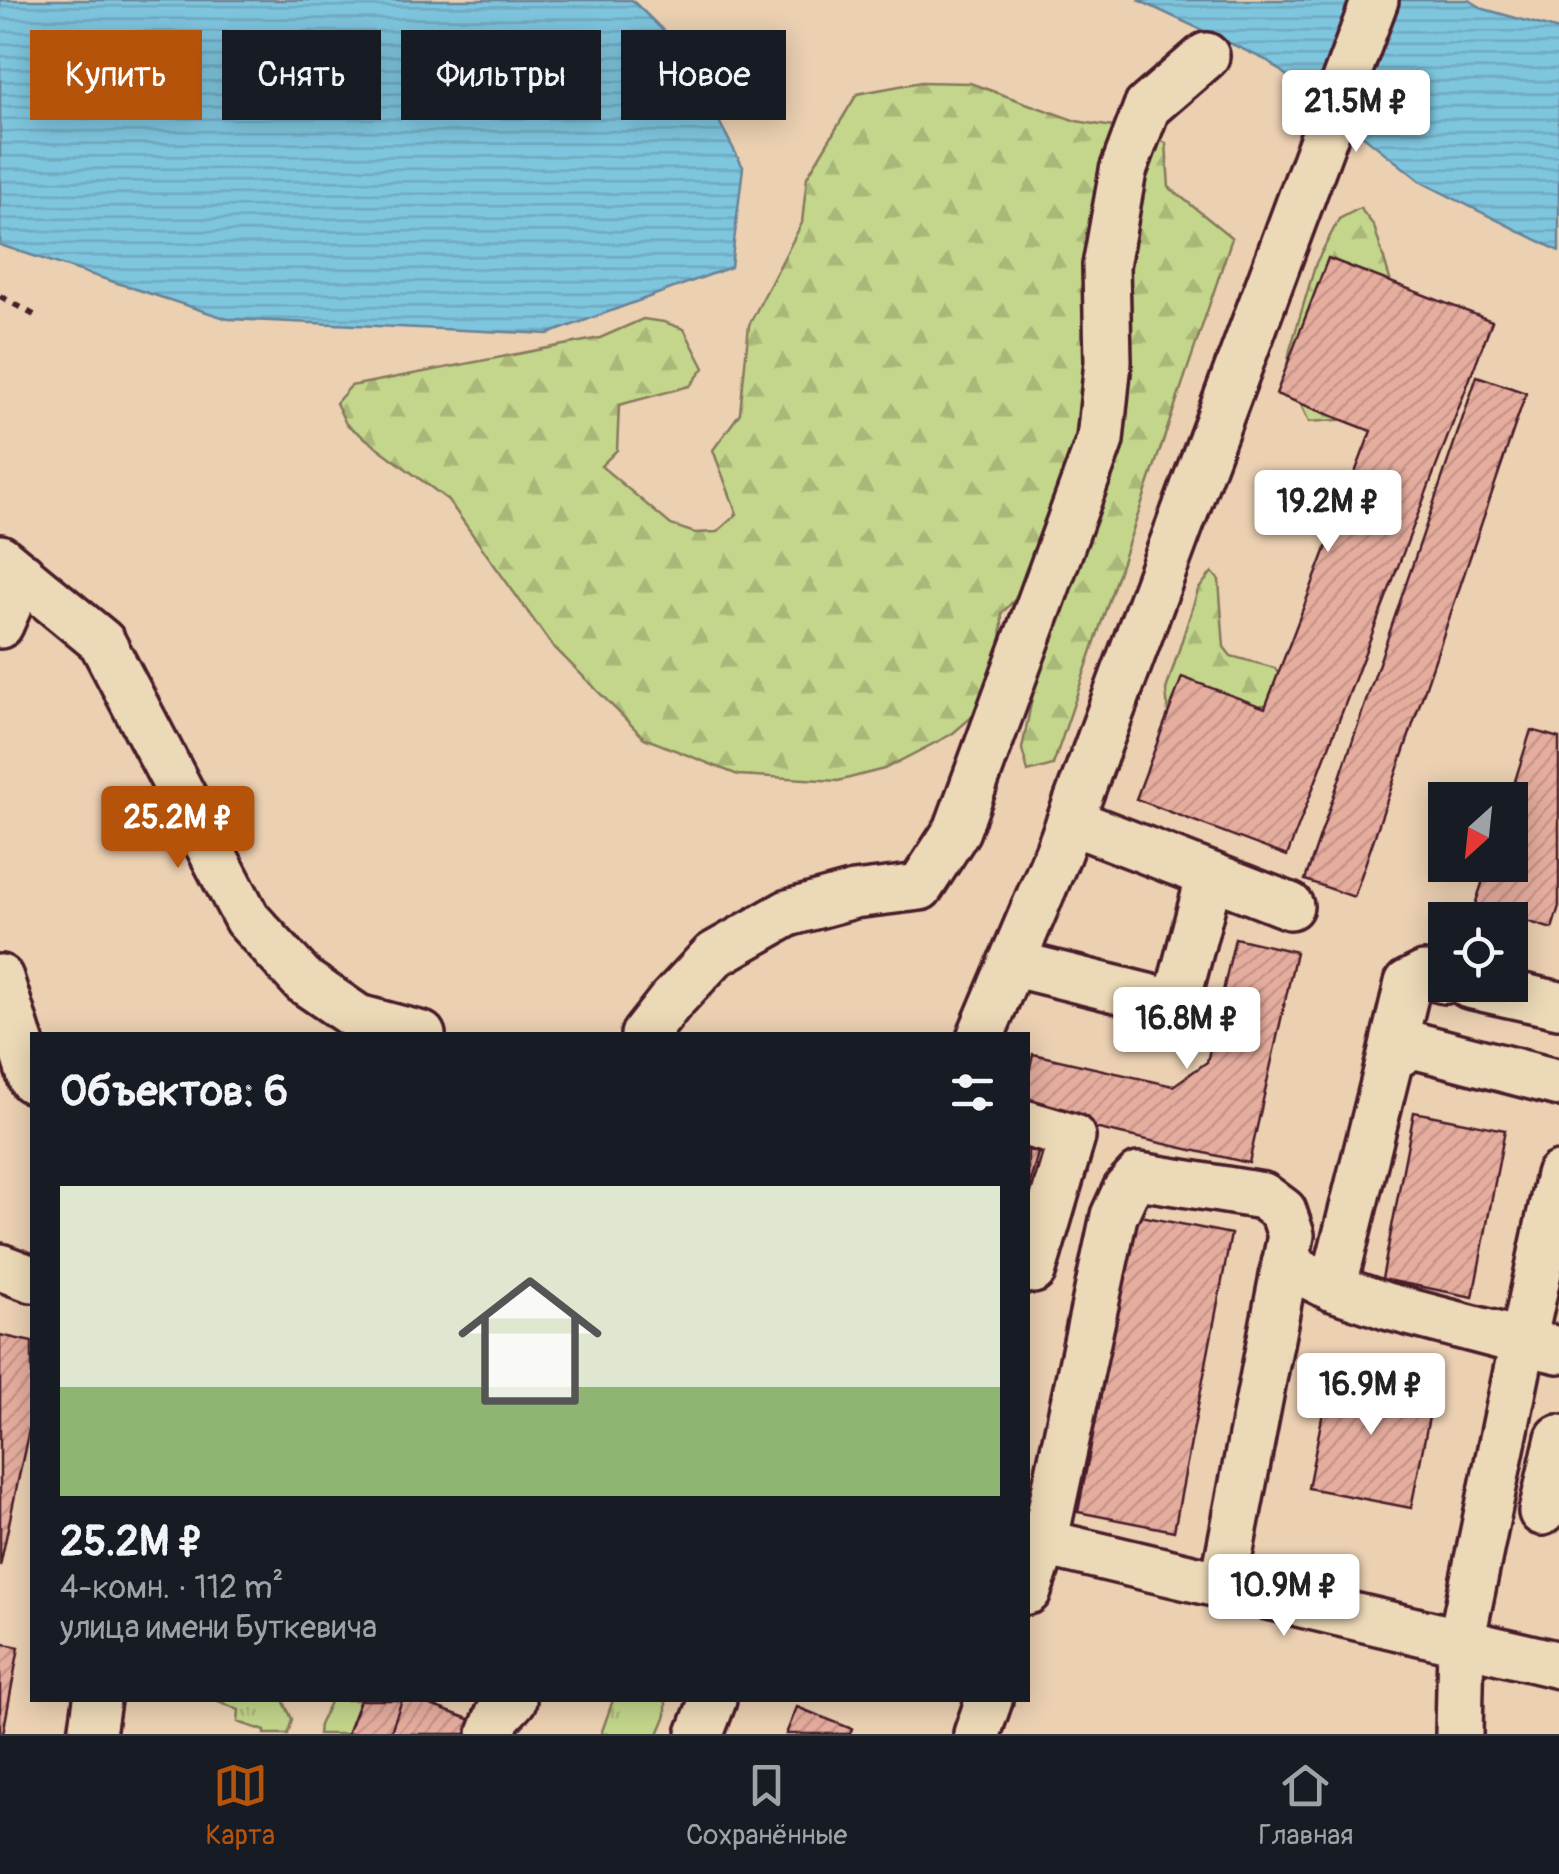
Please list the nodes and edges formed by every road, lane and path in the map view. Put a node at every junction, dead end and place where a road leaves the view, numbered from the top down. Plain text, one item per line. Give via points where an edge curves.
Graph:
1 (1374, 0) edge
2 (1206, 56) dead end
3 (0, 296) edge
4 (34, 315) dead end
5 (11, 567) edge
6 (0, 625) edge
7 (1070, 821) junction
8 (1210, 875) junction
9 (1290, 906) dead end
10 (1011, 963) junction
11 (1428, 976) edge
12 (0, 978) edge
13 (1528, 998) edge
14 (1559, 1005) edge
15 (411, 1032) edge
16 (646, 1032) edge
17 (981, 1032) edge
18 (1390, 1059) junction
19 (30, 1074) edge
20 (1559, 1084) edge
21 (1030, 1125) edge
22 (1559, 1175) edge
23 (1285, 1264) junction
24 (0, 1267) edge
25 (1030, 1269) edge
26 (30, 1278) edge
27 (1333, 1288) junction
28 (1541, 1346) edge
29 (1559, 1438) edge
30 (1542, 1512) dead end
31 (1036, 1541) edge
32 (1030, 1578) edge
33 (1222, 1586) junction
34 (1460, 1642) junction
35 (1559, 1665) edge
36 (97, 1702) edge
37 (511, 1702) edge
38 (712, 1702) edge
39 (988, 1702) edge
40 (92, 1734) edge
41 (491, 1734) edge
42 (700, 1734) edge
43 (977, 1734) edge
44 (1459, 1734) edge

1 - 7 street
2 - 16 street via 1147,107 1123,171 1106,266 1108,362 1100,440 957,830 920,888 854,894 788,913 714,955
3 - 4 path
5 - 6 street
5 - 15 street via 102,642 247,919 304,981 358,1018
7 - 8 street
7 - 10 street
8 - 9 street
8 - 10 street via 1176,1004
10 - 17 street
11 - 18 street via 1408,983
12 - 19 street
13 - 14 street
18 - 20 street via 1414,1045
18 - 27 street
21 - 25 street via 1072,1137
22 - 28 street
23 - 27 street
23 - 31 street via 1291,1235 1283,1211 1263,1196 1139,1176 1126,1190 1114,1216
23 - 33 street
24 - 26 street
27 - 28 street
28 - 34 street
29 - 30 street
31 - 32 street
31 - 33 street
33 - 34 street
34 - 35 street
34 - 44 street
36 - 40 street
37 - 41 street
38 - 42 street
39 - 43 street

